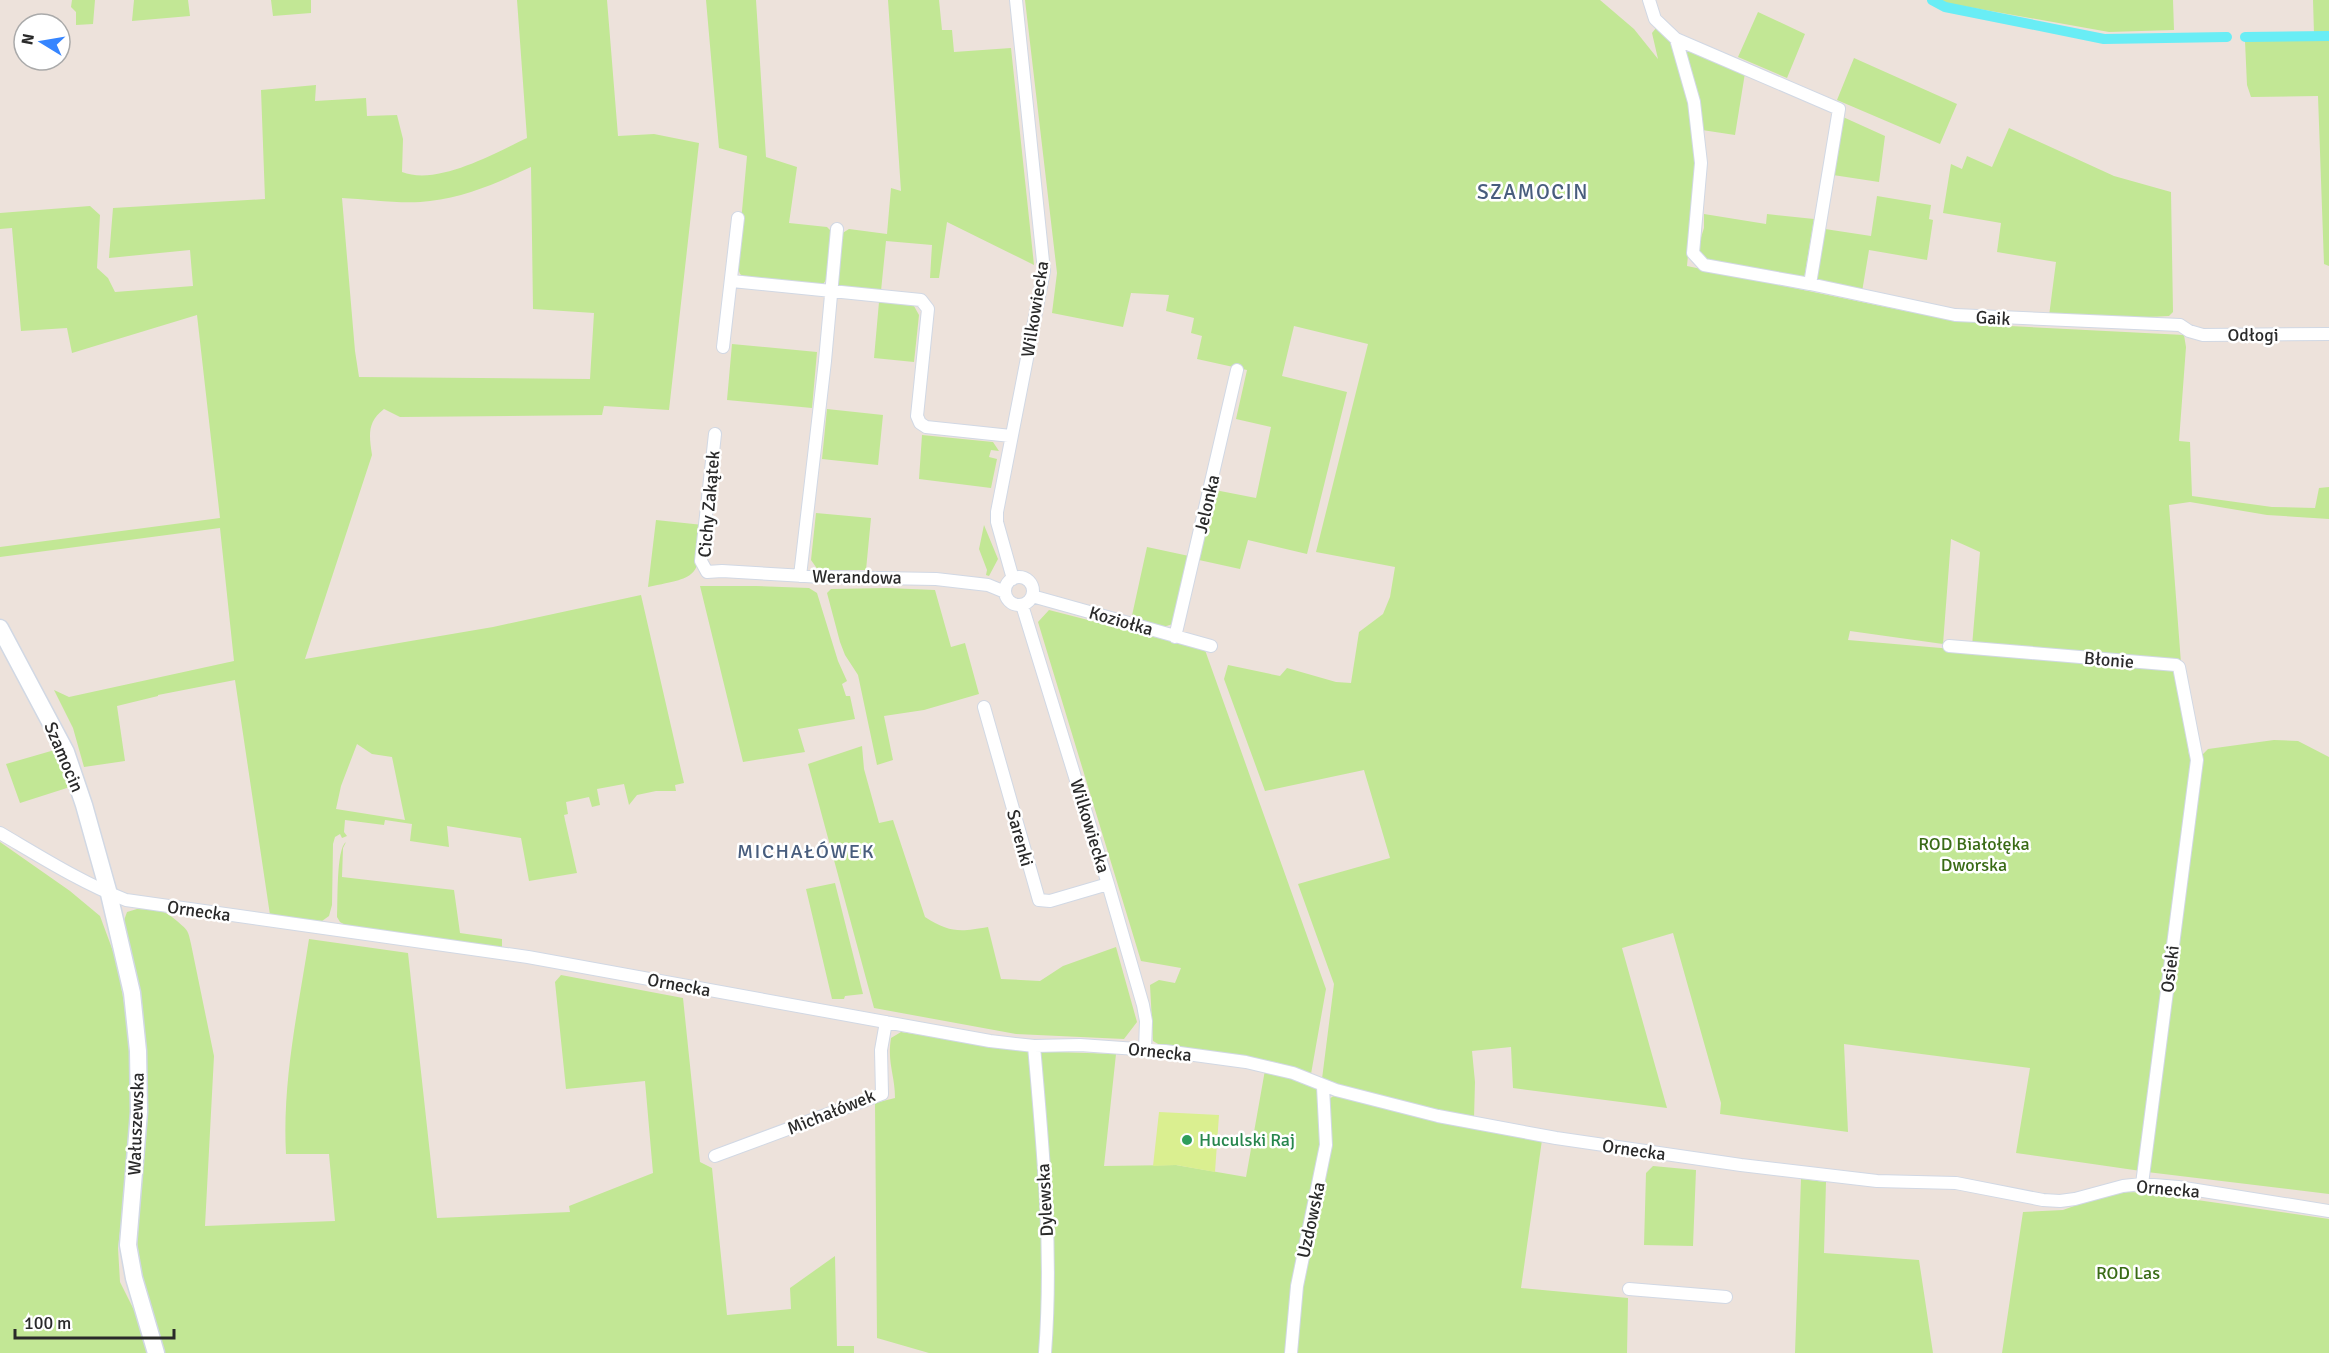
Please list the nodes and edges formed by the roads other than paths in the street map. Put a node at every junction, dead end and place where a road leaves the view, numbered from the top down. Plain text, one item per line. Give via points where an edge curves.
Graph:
1 (1016, 0) edge
2 (1649, 0) edge
3 (1676, 39) junction
4 (738, 218) dead end
5 (837, 229) dead end
6 (732, 281) junction
7 (1810, 284) junction
8 (830, 291) junction
9 (2180, 325) joint
10 (2329, 334) edge
11 (723, 347) dead end
12 (1237, 370) dead end
13 (716, 434) dead end
14 (1011, 436) junction
15 (707, 572) joint
16 (800, 576) junction
17 (1013, 579) junction
18 (1005, 592) junction
19 (1032, 596) junction
20 (1022, 605) junction
21 (0, 628) edge
22 (1175, 637) junction
23 (1211, 646) dead end
24 (1949, 646) dead end
25 (984, 707) dead end
26 (2197, 754) joint
27 (0, 833) edge
28 (1108, 884) junction
29 (109, 894) junction
30 (886, 1022) junction
31 (1034, 1046) junction
32 (1145, 1050) junction
33 (1323, 1087) junction
34 (715, 1156) dead end
35 (2142, 1184) junction
36 (2329, 1211) edge
37 (1629, 1289) dead end
38 (1726, 1297) dead end
39 (156, 1353) edge
40 (1045, 1353) edge
41 (1291, 1353) edge

1 - 14 street, Wilkowiecka via 1044,271
2 - 3 street via 1655,18
3 - 7 street, Gaik via 1694,102 1701,162 1693,253 1704,265
3 - 7 street via 1839,109
4 - 6 street
5 - 8 street
6 - 8 street
6 - 11 street
7 - 9 street, Gaik via 1955,315
8 - 14 street via 921,300 928,309 917,399 920,423 926,427
8 - 16 street
9 - 10 street, Odłogi via 2203,335
12 - 22 street, Jelonka
13 - 15 street, Cichy Zakątek via 701,561
14 - 17 street, Wilkowiecka via 997,522
15 - 16 street, Werandowa
16 - 18 street, Werandowa via 936,579 988,585
17 - 18 street
17 - 19 street via 1028,580
18 - 20 street via 1008,601
19 - 20 street
19 - 22 street, Koziołka
20 - 28 street, Wilkowiecka
21 - 29 street, Szamocin via 66,752
22 - 23 street, Koziołka
24 - 26 street, Błonie via 2178,665
25 - 28 street, Sarenki via 1039,900 1050,901
26 - 35 street, Osieki
27 - 29 street, Ornecka
28 - 32 street, Wilkowiecka via 1143,1005
29 - 30 street, Ornecka via 200,912 528,957
29 - 39 street, Wałuszewska via 132,993 138,1051 138,1142 128,1245
30 - 31 street, Ornecka
30 - 34 street, Michałówek via 881,1050 882,1094
31 - 32 street, Ornecka
31 - 40 street, Dylewska via 1047,1203
32 - 33 street, Ornecka via 1274,1068
33 - 35 street, Ornecka via 1526,1134 1865,1180 1956,1183 2060,1201
33 - 41 street, Uzdowska via 1326,1145 1297,1286
35 - 36 street, Ornecka
37 - 38 street

